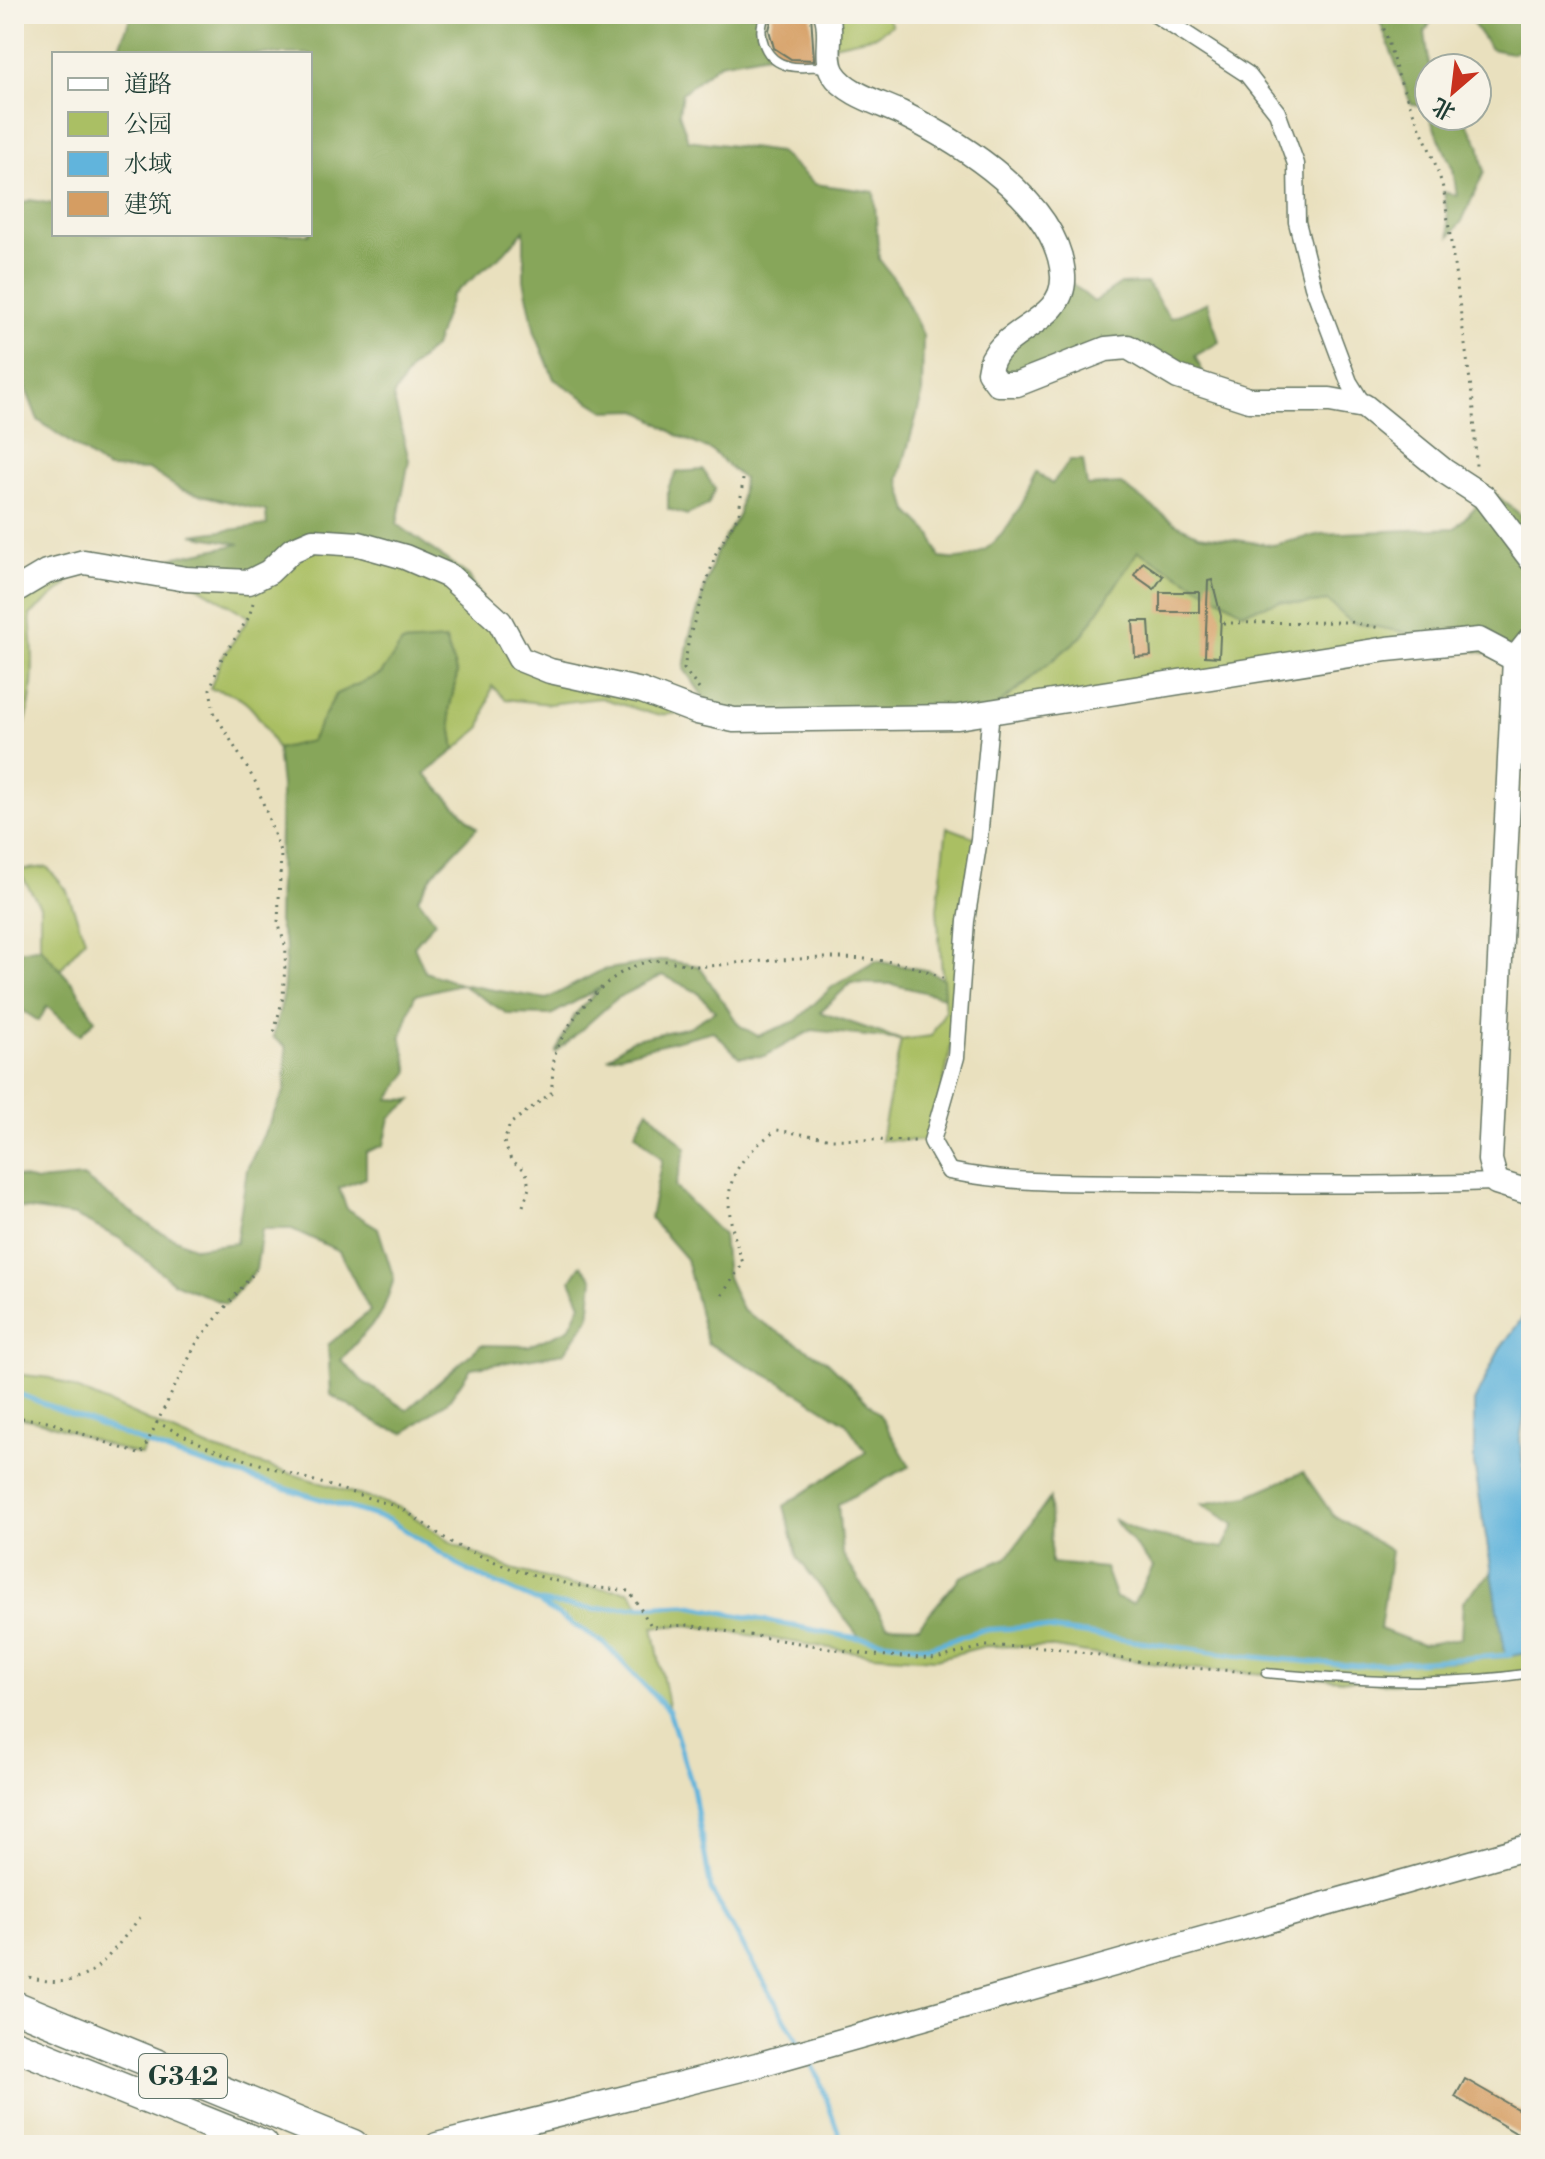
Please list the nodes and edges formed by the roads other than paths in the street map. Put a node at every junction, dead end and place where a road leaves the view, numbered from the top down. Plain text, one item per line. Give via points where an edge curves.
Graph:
1 (766, 14) edge
2 (826, 14) edge
3 (1155, 14) edge
4 (832, 72) junction
5 (1364, 406) junction
6 (1531, 559) edge
7 (14, 591) edge
8 (1531, 639) edge
9 (1515, 659) junction
10 (991, 711) junction
11 (1496, 1182) junction
12 (1531, 1193) edge
13 (1266, 1673) road end
14 (1531, 1673) edge
15 (1531, 1846) edge
16 (14, 2006) edge
17 (14, 2045) edge
18 (263, 2145) edge
19 (353, 2145) edge
20 (437, 2145) edge

1 - 4 lane via 763,43 777,62 801,67 812,63
2 - 4 street
3 - 5 street via 1247,74 1277,112 1296,164 1297,222 1313,286 1349,382
4 - 5 street via 865,97 961,148 1010,184 1042,221 1064,277 1060,293 1037,322 990,358 989,372 998,384 1017,384 1106,349 1128,347 1178,377 1249,400 1330,400
5 - 6 street via 1484,497
7 - 10 street via 46,572 84,562 186,579 249,582 313,541 359,544 449,576 500,622 520,659 642,691 697,712 734,720 907,720
8 - 9 street
9 - 10 street via 1479,640 1387,649
9 - 11 street via 1490,1160
10 - 11 street via 956,1057 932,1141 949,1171 995,1180 1345,1187
11 - 12 street
13 - 14 lane via 1392,1684
15 - 20 street via 757,2065
16 - 19 highway, G342
17 - 18 highway

